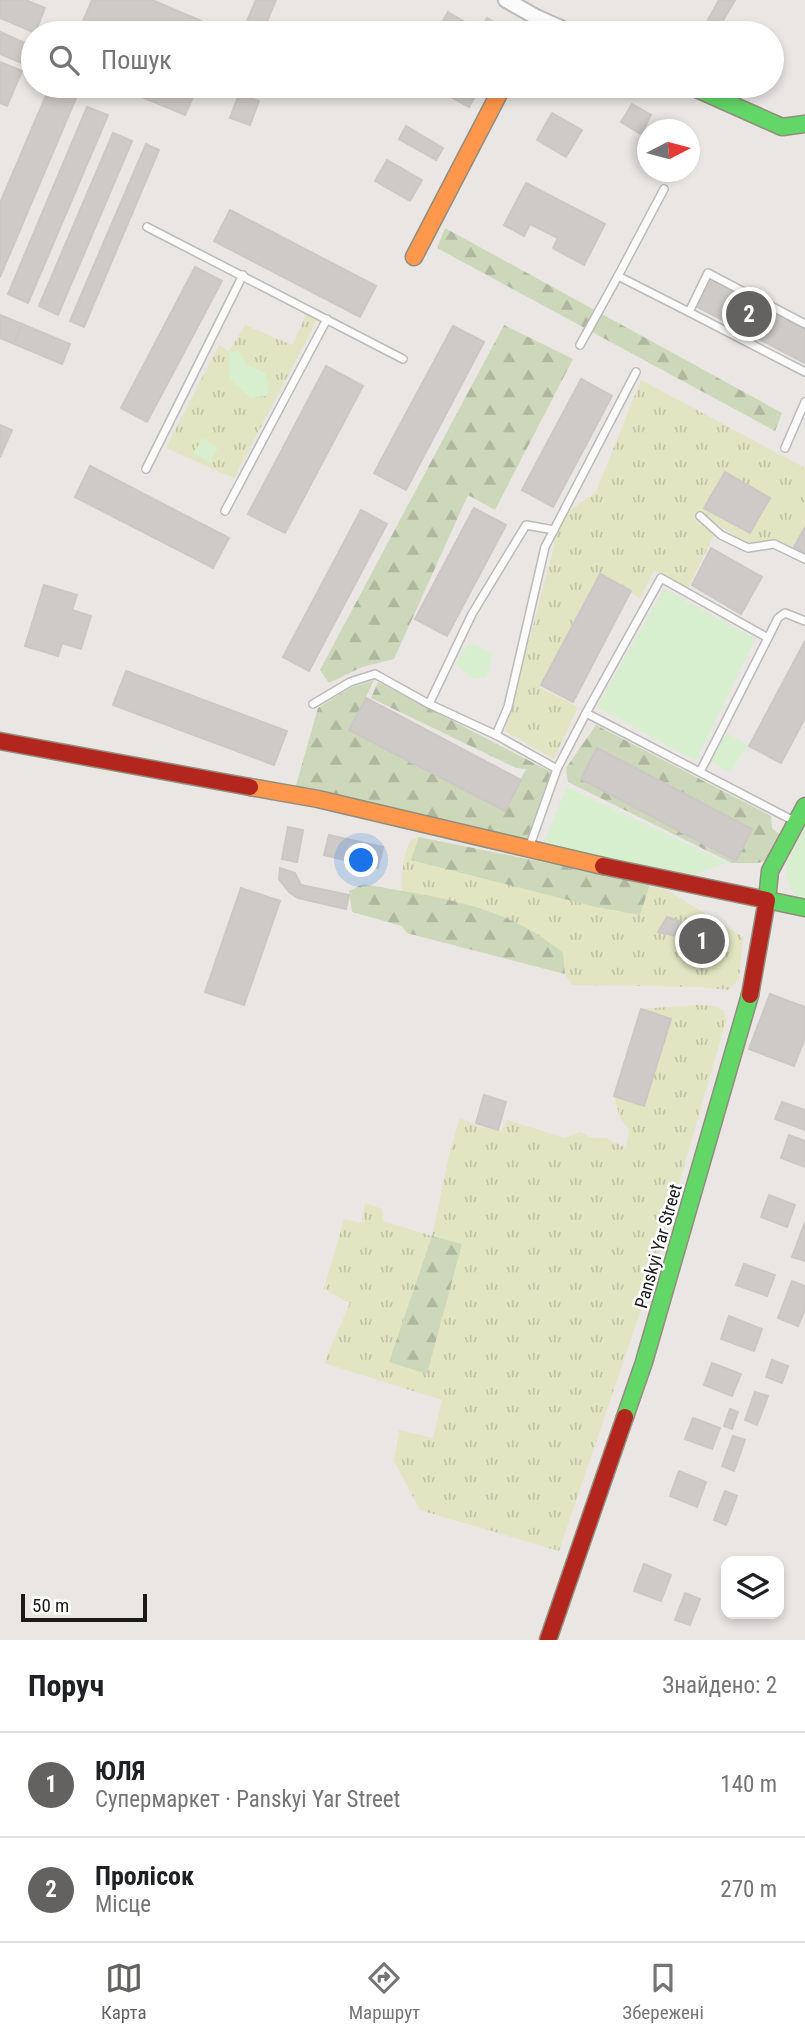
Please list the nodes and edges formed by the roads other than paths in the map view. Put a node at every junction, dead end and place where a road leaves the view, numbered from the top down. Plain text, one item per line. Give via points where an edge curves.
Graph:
1 (506, 0) edge
2 (538, 18) junction
3 (536, 21) edge
4 (545, 21) edge
5 (497, 98) edge
6 (717, 98) edge
7 (805, 124) edge
8 (664, 189) dead end
9 (147, 227) dead end
10 (414, 257) dead end
11 (243, 275) junction
12 (618, 276) junction
13 (689, 312) junction
14 (327, 319) junction
15 (805, 324) edge
16 (580, 345) dead end
17 (403, 359) dead end
18 (636, 372) dead end
19 (805, 372) edge
20 (805, 402) edge
21 (785, 448) dead end
22 (146, 469) dead end
23 (225, 511) dead end
24 (700, 516) dead end
25 (554, 530) junction
26 (805, 559) edge
27 (805, 621) edge
28 (768, 638) junction
29 (313, 704) dead end
30 (429, 704) junction
31 (586, 713) junction
32 (496, 735) junction
33 (0, 741) edge
34 (557, 769) junction
35 (700, 772) junction
36 (805, 807) edge
37 (797, 822) junction
38 (528, 850) junction
39 (767, 900) junction
40 (805, 908) edge
41 (548, 1640) edge

1 - 2 street
2 - 3 street
2 - 4 street
5 - 10 street
6 - 7 street via 782,127
8 - 12 lane
9 - 11 lane
11 - 14 lane
11 - 22 lane
12 - 13 lane
12 - 16 lane
13 - 15 lane via 708,273
13 - 19 lane
14 - 17 lane
14 - 23 lane
18 - 25 lane
20 - 21 lane
24 - 26 lane via 721,535 747,548 774,544
25 - 30 lane via 526,525 472,614
25 - 32 lane via 545,547 508,707
27 - 28 lane via 785,613
28 - 31 lane via 661,578
28 - 35 lane
29 - 30 lane via 350,682 375,674
30 - 32 lane
31 - 34 lane
31 - 35 lane
32 - 34 lane
33 - 38 street via 318,799
34 - 38 lane
35 - 37 lane
36 - 37 street, Panskyi Yar Street
37 - 39 street, Panskyi Yar Street via 771,872
38 - 39 street
39 - 40 street
39 - 41 street, Panskyi Yar Street via 749,1002 645,1362

